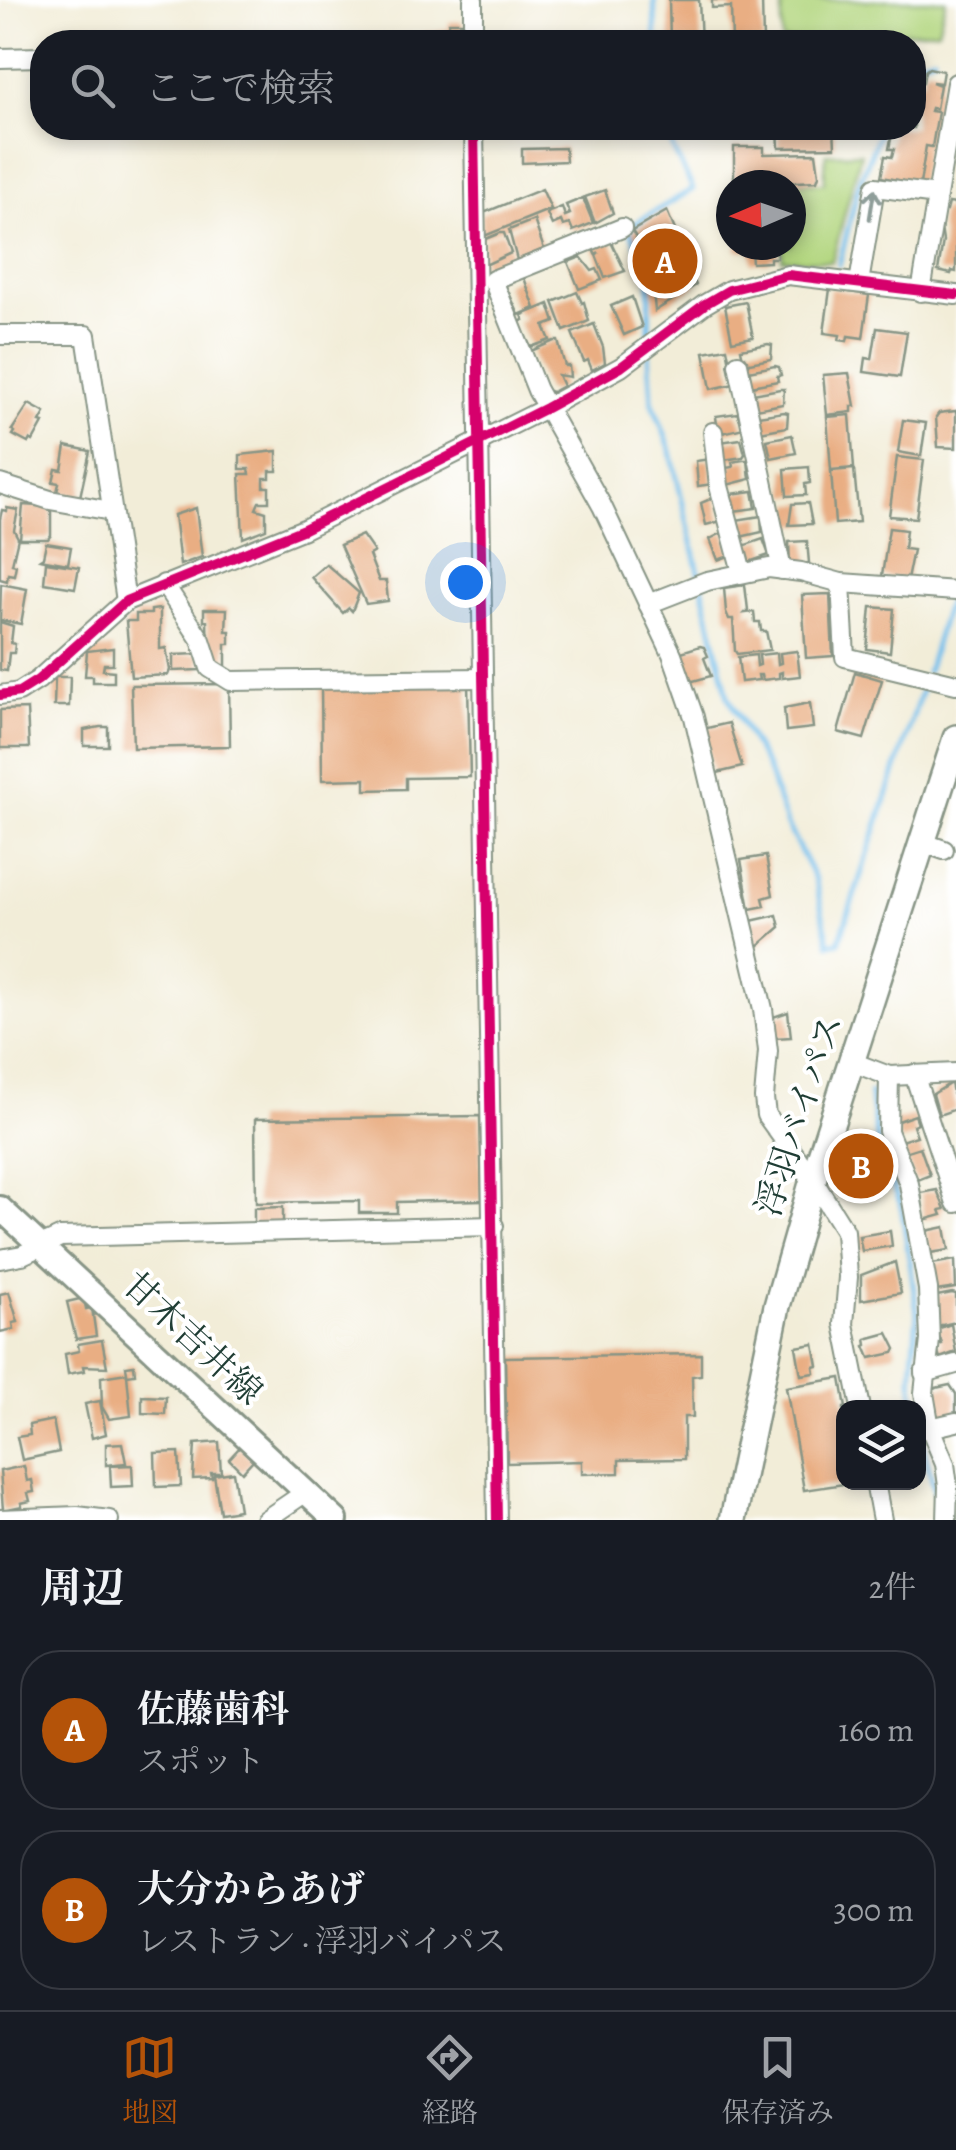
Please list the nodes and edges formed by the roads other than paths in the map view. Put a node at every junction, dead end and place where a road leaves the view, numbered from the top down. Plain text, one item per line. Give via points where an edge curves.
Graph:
1 (473, 0) edge
2 (473, 30) edge
3 (0, 58) edge
4 (30, 58) edge
5 (956, 83) edge
6 (474, 140) edge
7 (938, 195) junction
8 (622, 228) dead end
9 (859, 284) junction
10 (921, 292) junction
11 (956, 295) edge
12 (0, 336) edge
13 (738, 364) dead end
14 (546, 408) junction
15 (712, 432) dead end
16 (480, 440) junction
17 (0, 484) edge
18 (111, 511) junction
19 (782, 570) junction
20 (742, 572) junction
21 (841, 583) junction
22 (164, 584) junction
23 (948, 591) edge
24 (126, 601) junction
25 (648, 604) junction
26 (483, 678) junction
27 (956, 684) edge
28 (0, 695) edge
29 (956, 738) edge
30 (852, 1062) junction
31 (956, 1072) edge
32 (914, 1074) junction
33 (889, 1076) junction
34 (813, 1180) junction
35 (956, 1202) edge
36 (0, 1208) edge
37 (494, 1226) junction
38 (41, 1244) junction
39 (0, 1259) edge
40 (956, 1364) edge
41 (924, 1373) junction
42 (858, 1400) edge
43 (956, 1422) edge
44 (930, 1428) junction
45 (876, 1490) edge
46 (306, 1492) junction
47 (950, 1512) edge
48 (77, 1518) edge
49 (0, 1519) edge
50 (109, 1520) edge
51 (265, 1520) edge
52 (336, 1520) edge
53 (497, 1520) edge
54 (733, 1520) edge
55 (882, 1520) edge

1 - 2 street
3 - 4 street
5 - 7 street
6 - 16 street
9 -> 7 street via 875,187
7 - 10 street
8 - 14 street via 493,280
9 - 10 street
9 - 14 street via 788,275 729,290 621,367
10 - 11 street
12 - 18 street via 86,335
13 - 19 street
14 - 16 street
14 - 25 street
15 - 20 street
16 - 22 street via 304,529
16 - 26 street
17 - 18 street
18 - 24 street
19 - 20 street
19 - 21 street
20 - 25 street
21 - 23 street
21 - 27 street via 845,657
22 - 24 street
22 - 26 street via 201,640 210,668 230,681
24 - 28 street via 38,680
25 - 34 street via 694,717 762,1005 766,1116
26 - 37 street
29 - 30 highway, 浮羽バイパス via 934,846
30 - 33 street
30 - 34 highway, 浮羽バイパス
31 - 32 street
32 - 33 street
32 - 35 street
33 - 41 street via 888,1131 909,1184 928,1289
34 - 42 street via 845,1230 844,1324
34 - 54 highway, 浮羽バイパス via 777,1306
36 - 38 main road, 甘木吉井線
37 - 38 street via 60,1237
37 - 53 street
38 - 39 street
38 - 46 main road, 甘木吉井線
40 - 41 street
41 - 44 street
43 - 44 street
44 - 47 street via 945,1464
45 - 55 street
46 - 51 street
46 - 52 main road, 甘木吉井線
48 - 49 street
48 - 50 street

